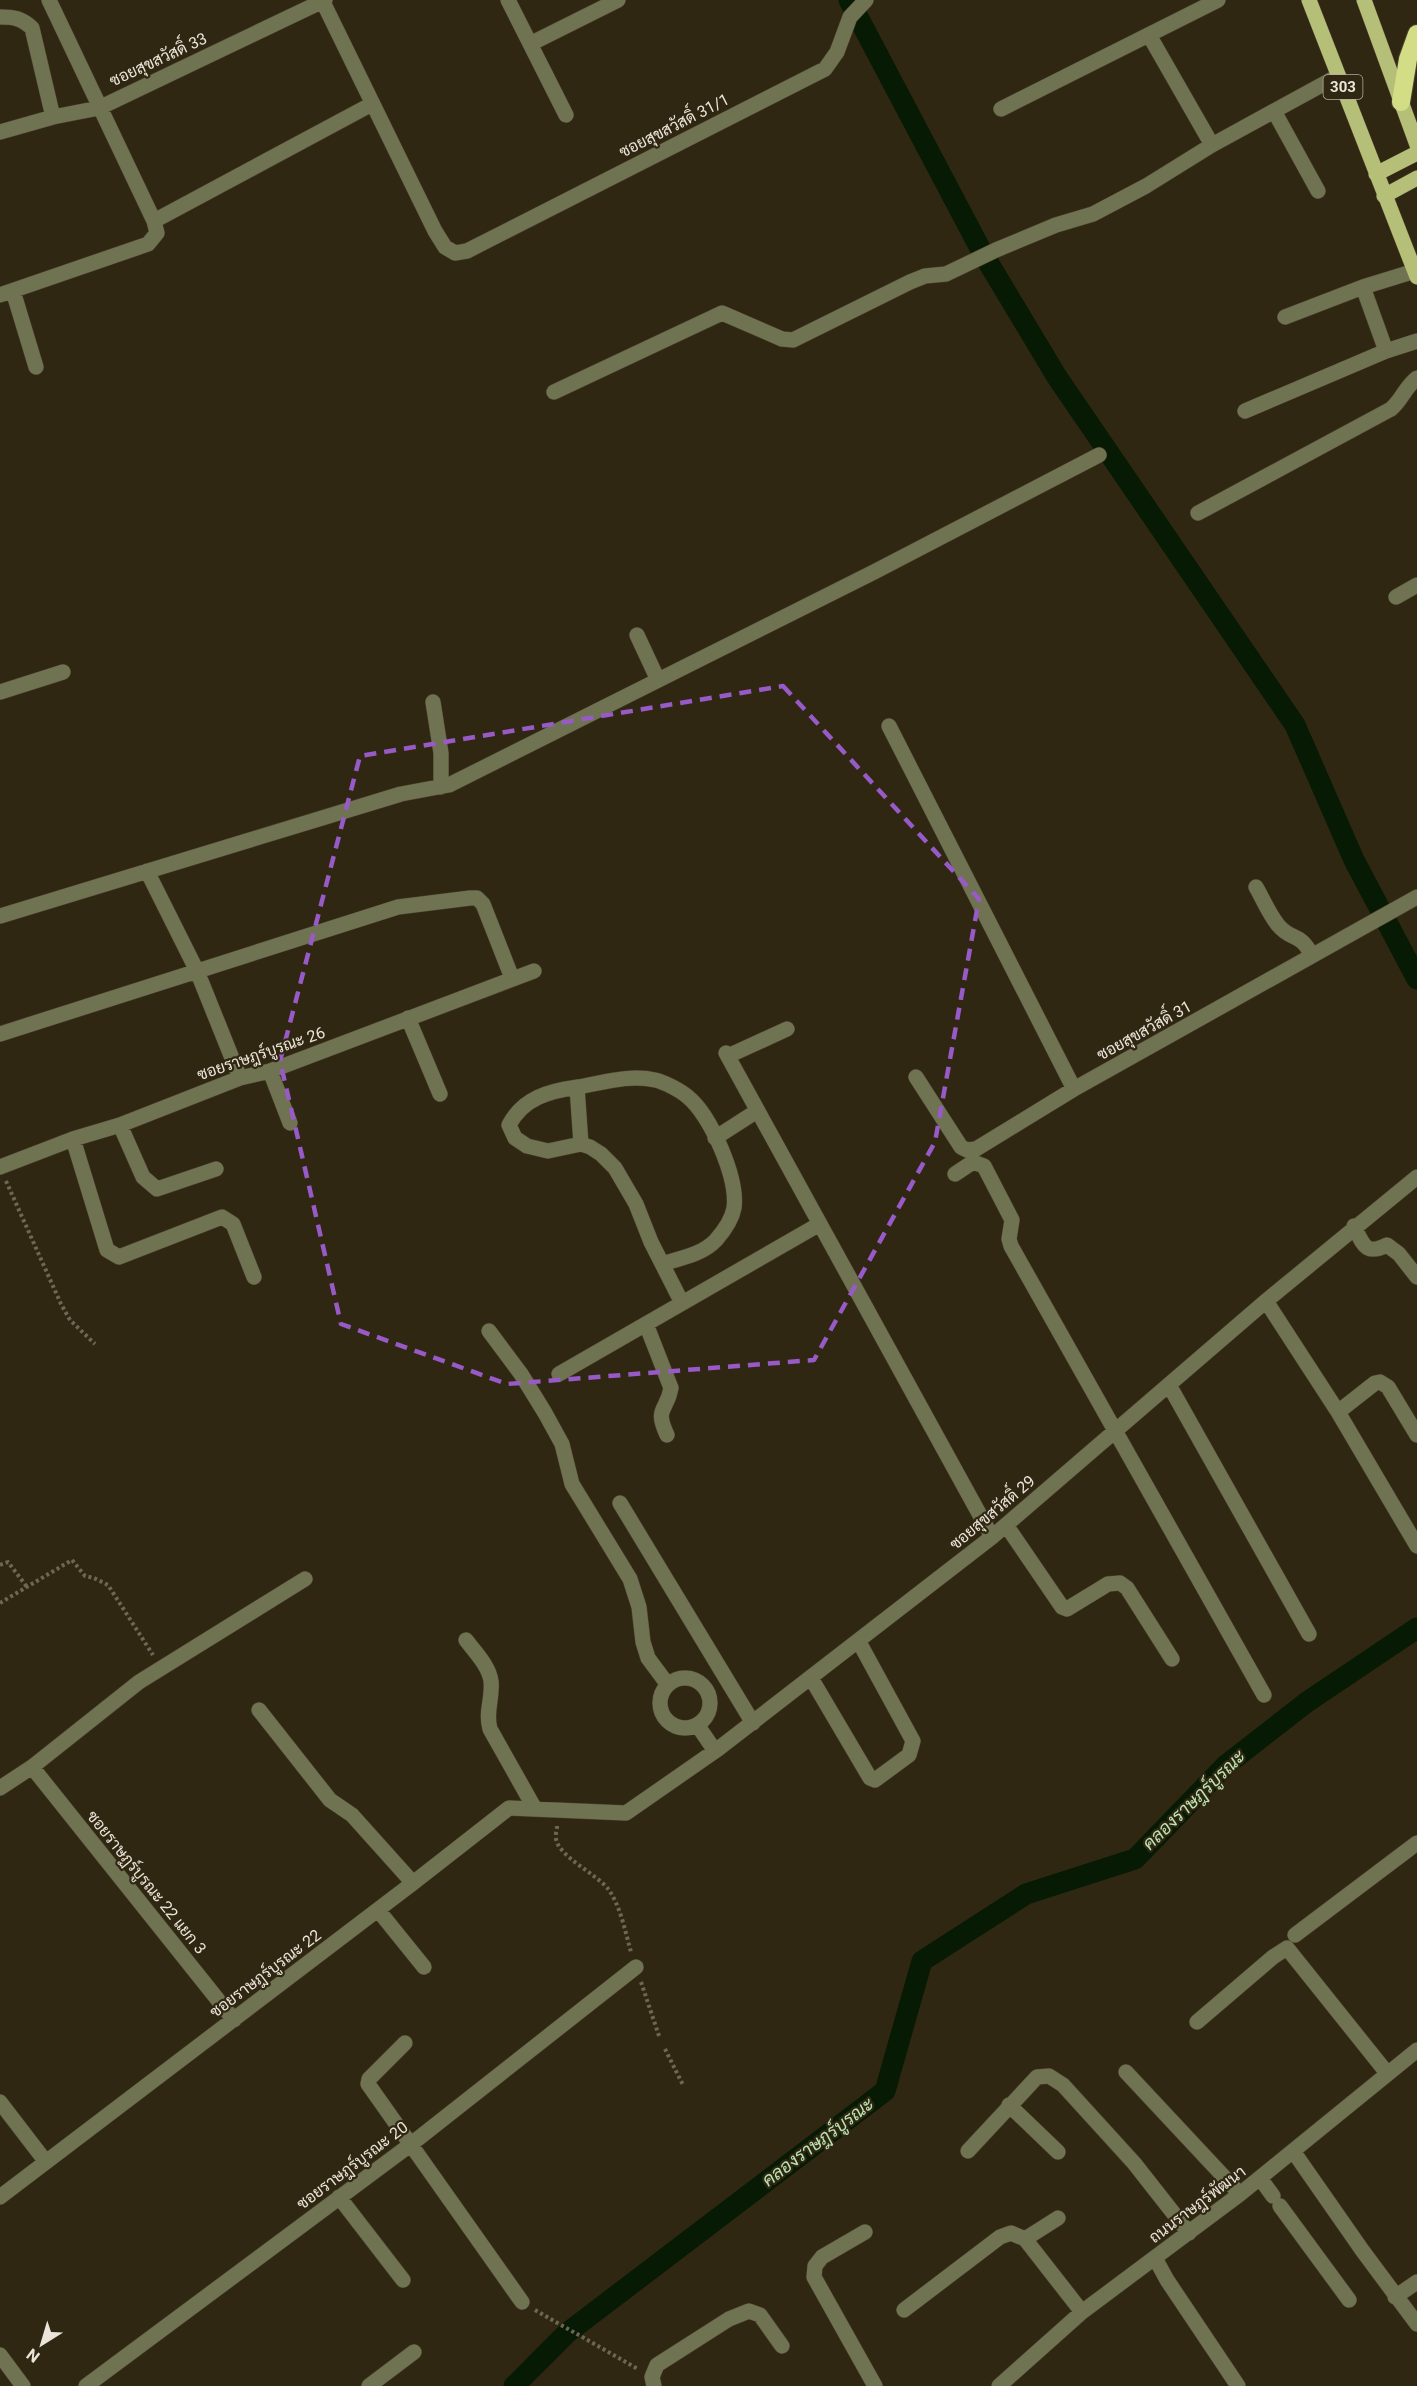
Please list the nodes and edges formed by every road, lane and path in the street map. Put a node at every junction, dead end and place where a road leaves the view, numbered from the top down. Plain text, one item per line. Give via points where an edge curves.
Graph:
1 (49, 0) edge
2 (323, 0) edge
3 (508, 0) edge
4 (618, 0) edge
5 (866, 0) edge
6 (1218, 0) edge
7 (1309, 0) edge
8 (1364, 0) edge
9 (0, 17) edge
10 (1149, 34) junction
11 (1417, 34) edge
12 (530, 44) junction
13 (1338, 76) junction
14 (1401, 102) junction
15 (372, 104) junction
16 (99, 108) junction
17 (1001, 109) dead end
18 (1274, 111) junction
19 (566, 116) dead end
20 (53, 117) junction
21 (0, 132) edge
22 (1212, 145) junction
23 (1417, 145) edge
24 (1417, 153) edge
25 (1376, 174) junction
26 (1417, 178) edge
27 (1318, 191) dead end
28 (1384, 196) junction
29 (154, 221) junction
30 (1416, 274) edge
31 (1363, 287) junction
32 (6, 293) edge
33 (1285, 316) dead end
34 (1417, 341) edge
35 (1386, 351) junction
36 (36, 366) dead end
37 (1417, 378) edge
38 (554, 392) dead end
39 (1245, 411) dead end
40 (1099, 455) dead end
41 (1198, 513) dead end
42 (1417, 585) edge
43 (1396, 597) dead end
44 (637, 635) dead end
45 (63, 672) dead end
46 (658, 680) junction
47 (0, 692) edge
48 (433, 702) dead end
49 (889, 726) dead end
50 (441, 787) junction
51 (147, 871) junction
52 (1256, 887) dead end
53 (1417, 897) edge
54 (0, 916) edge
55 (1312, 956) junction
56 (197, 971) junction
57 (534, 971) dead end
58 (512, 978) junction
59 (408, 1018) junction
60 (787, 1029) dead end
61 (0, 1034) edge
62 (270, 1071) junction
63 (916, 1077) dead end
64 (240, 1078) junction
65 (577, 1087) junction
66 (1074, 1089) junction
67 (440, 1094) dead end
68 (757, 1111) junction
69 (290, 1123) dead end
70 (120, 1125) junction
71 (715, 1138) junction
72 (73, 1139) junction
73 (582, 1144) junction
74 (0, 1167) edge
75 (216, 1169) dead end
76 (955, 1174) dead end
77 (1417, 1177) edge
78 (818, 1225) junction
79 (1354, 1227) junction
80 (662, 1264) junction
81 (255, 1277) dead end
82 (1417, 1278) edge
83 (1266, 1301) junction
84 (681, 1303) junction
85 (646, 1324) junction
86 (489, 1331) dead end
87 (95, 1344) dead end
88 (559, 1374) dead end
89 (1169, 1385) junction
90 (1338, 1412) junction
91 (1115, 1429) junction
92 (667, 1435) dead end
93 (1417, 1435) edge
94 (620, 1503) dead end
95 (1006, 1525) junction
96 (992, 1537) junction
97 (1417, 1546) edge
98 (0, 1565) edge
99 (305, 1579) dead end
100 (27, 1587) junction
101 (0, 1603) edge
102 (1309, 1635) dead end
103 (466, 1640) dead end
104 (859, 1642) junction
105 (1172, 1659) dead end
106 (161, 1668) junction
107 (812, 1678) junction
108 (668, 1685) junction
109 (1264, 1695) dead end
110 (259, 1710) dead end
111 (753, 1723) junction
112 (698, 1726) junction
113 (715, 1751) junction
114 (32, 1767) junction
115 (0, 1788) edge
116 (536, 1809) junction
117 (560, 1810) junction
118 (1417, 1843) edge
119 (413, 1883) junction
120 (378, 1910) junction
121 (1295, 1935) dead end
122 (424, 1967) dead end
123 (636, 1967) junction
124 (234, 2020) junction
125 (1197, 2022) dead end
126 (659, 2036) dead end
127 (405, 2043) dead end
128 (665, 2049) dead end
129 (1417, 2050) edge
130 (1126, 2072) dead end
131 (1387, 2073) junction
132 (683, 2085) dead end
133 (0, 2102) edge
134 (1009, 2105) junction
135 (410, 2145) junction
136 (968, 2151) dead end
137 (1293, 2151) junction
138 (1058, 2152) dead end
139 (45, 2162) junction
140 (1260, 2178) junction
141 (1240, 2194) junction
142 (0, 2197) edge
143 (339, 2197) junction
144 (1058, 2218) dead end
145 (865, 2232) dead end
146 (1189, 2233) junction
147 (1025, 2239) junction
148 (1155, 2258) junction
149 (403, 2280) dead end
150 (1417, 2282) edge
151 (1395, 2297) junction
152 (1349, 2300) dead end
153 (527, 2305) joint
154 (904, 2310) dead end
155 (1082, 2312) junction
156 (1417, 2324) edge
157 (782, 2346) dead end
158 (414, 2352) dead end
159 (0, 2355) edge
160 (653, 2382) edge
161 (23, 2386) edge
162 (86, 2386) edge
163 (369, 2386) edge
164 (875, 2386) edge
165 (999, 2386) edge
166 (1238, 2386) edge

1 - 16 street
2 - 15 street
2 - 16 street, ซอยสุขสวัสดิ์ 33
3 - 12 street
4 - 12 street
5 - 15 street, ซอยสุขสวัสดิ์ 31/1 via 850,17 837,52 825,69 466,251 455,253 445,247
6 - 10 street
7 - 13 main road, 303
8 - 14 main road
9 - 20 street via 15,17 32,28
10 - 17 street
10 - 22 street
11 - 14 highway via 1408,59
12 - 19 street
13 - 18 street
13 - 25 main road, 303
14 - 23 main road
15 - 29 street
16 - 20 street, ซอยสุขสวัสดิ์ 33
16 - 29 street
18 - 22 street
18 - 27 street
20 - 21 street, ซอยสุขสวัสดิ์ 33
22 - 38 street via 1093,214 996,249 946,274 910,282 792,340 727,314 716,314
24 - 25 main road
25 - 28 main road, 303
26 - 28 main road
28 - 30 main road, 303
29 - 32 street via 157,232 148,244
30 - 31 street
31 - 33 street
31 - 35 street
32 - 36 street
34 - 35 street
35 - 39 street
37 - 41 street via 1391,409
40 - 46 street
42 - 43 street
44 - 46 street
45 - 47 street
46 - 50 street
48 - 50 street via 441,753
49 - 66 street
50 - 51 street via 401,794
51 - 54 street
51 - 56 street
52 - 55 street via 1278,925 1303,940
53 - 55 street, ซอยสุขสวัสดิ์ 31
55 - 66 street, ซอยสุขสวัสดิ์ 31
56 - 58 street via 398,907 477,898 483,904
56 - 61 street
56 - 64 street
57 - 58 street, ซอยราษฎร์บูรณะ 26
58 - 59 street, ซอยราษฎร์บูรณะ 26
59 - 62 street, ซอยราษฎร์บูรณะ 26
59 - 67 street
60 - 68 street via 727,1055
62 - 64 street, ซอยราษฎร์บูรณะ 26
62 - 69 street
63 - 66 street, ซอยสุขสวัสดิ์ 31 via 961,1147 967,1150 975,1149
64 - 70 street, ซอยราษฎร์บูรณะ 26
65 - 71 street via 637,1077 657,1080 688,1097
65 - 73 street
65 - 73 street via 532,1099 509,1125 515,1138 527,1146 548,1151
68 - 71 street
68 - 78 street
70 - 72 street, ซอยราษฎร์บูรณะ 26
70 - 75 street via 143,1177 158,1189
71 - 80 street via 734,1185 734,1210 715,1241 694,1255
72 - 74 street, ซอยราษฎร์บูรณะ 26
72 - 81 street via 106,1250 119,1257 222,1217 233,1224
73 - 80 street via 601,1154 615,1168 636,1204
74 - 87 path via 61,1304 70,1320
76 - 91 street via 973,1162 984,1166 1012,1220 1011,1246
77 - 79 street, ซอยสุขสวัสดิ์ 29
78 - 84 street
78 - 96 street
79 - 82 street via 1369,1250 1387,1245 1393,1248
79 - 83 street, ซอยสุขสวัสดิ์ 29
80 - 84 street
83 - 89 street, ซอยสุขสวัสดิ์ 29
83 - 90 street
84 - 85 street
85 - 88 street
85 - 92 street via 671,1388 661,1411
86 - 108 street via 545,1413 561,1444 572,1484 630,1579 648,1658
89 - 91 street, ซอยสุขสวัสดิ์ 29
89 - 102 street
90 - 93 street via 1380,1382 1388,1387
90 - 97 street
91 - 95 street, ซอยสุขสวัสดิ์ 29
91 - 109 street
94 - 111 street
95 - 96 street, ซอยสุขสวัสดิ์ 29
95 - 105 street via 1062,1607 1067,1609 1108,1584 1120,1583
96 - 104 street, ซอยสุขสวัสดิ์ 29
98 - 100 path via 8,1562
99 - 106 street
100 - 101 path
100 - 106 path via 69,1560 75,1562 86,1576 108,1586
103 - 116 street via 491,1680 487,1719 490,1729
104 - 107 street, ซอยสุขสวัสดิ์ 29
104 - 107 street via 913,1741 909,1755 874,1780 870,1778
106 - 114 street
107 - 111 street, ซอยสุขสวัสดิ์ 29
108 - 112 street via 660,1699 665,1719 684,1729
108 - 112 street via 681,1678 702,1683 711,1702 709,1713
110 - 119 street via 330,1800 352,1815
111 - 113 street, ซอยสุขสวัสดิ์ 29
112 - 113 street
113 - 117 street, ซอยสุขสวัสดิ์ 29 via 626,1813
114 - 115 street
114 - 124 street, ซอยราษฏร์บูรณะ 22 แยก 3
116 - 117 street, ซอยราษฎร์บูรณะ 22
116 - 119 street, ซอยราษฎร์บูรณะ 22 via 509,1808
117 - 123 path via 555,1838 558,1847 600,1879 610,1892
118 - 121 street
119 - 120 street, ซอยราษฎร์บูรณะ 22
120 - 122 street
120 - 124 street, ซอยราษฎร์บูรณะ 22
123 - 126 path
123 - 135 street, ซอยราษฎร์บูรณะ 20
124 - 139 street, ซอยราษฎร์บูรณะ 22
125 - 131 street via 1287,1948
127 - 135 street via 368,2084
128 - 132 path
129 - 131 street, ถนนราษฎร์พัฒนา
130 - 141 street
131 - 137 street, ถนนราษฎร์พัฒนา
133 - 139 street
134 - 136 street
134 - 138 street
134 - 146 street via 1037,2077 1049,2076 1063,2085 1134,2163
135 - 143 street, ซอยราษฎร์บูรณะ 20
135 - 153 street
137 - 140 street, ถนนราษฎร์พัฒนา
137 - 151 street
139 - 142 street, ซอยราษฎร์บูรณะ 22
140 - 141 street, ถนนราษฎร์พัฒนา
140 - 152 street
141 - 146 street, ถนนราษฎร์พัฒนา
143 - 149 street
143 - 162 street, ซอยราษฎร์บูรณะ 20
144 - 147 street
145 - 164 street via 822,2257 815,2266 814,2277
146 - 148 street, ถนนราษฎร์พัฒนา
147 - 154 street via 1011,2232 1000,2237
147 - 155 street
148 - 155 street, ถนนราษฎร์พัฒนา
148 - 166 street
150 - 151 street
151 - 156 street
153 - 160 path
155 - 165 street, ถนนราษฎร์พัฒนา
157 - 160 street via 760,2315 749,2311 729,2319 657,2365
158 - 163 street
159 - 161 street

